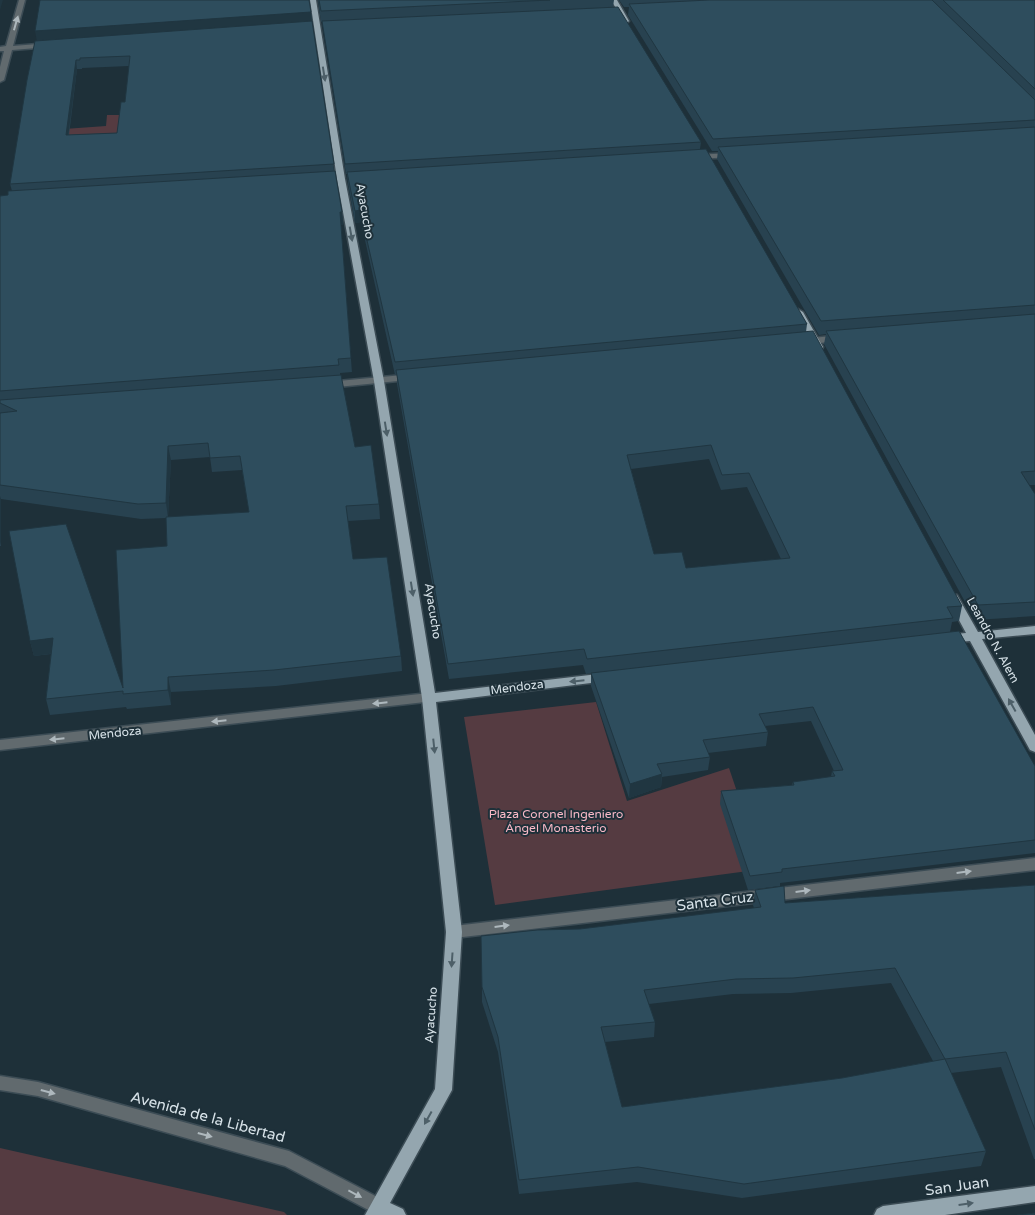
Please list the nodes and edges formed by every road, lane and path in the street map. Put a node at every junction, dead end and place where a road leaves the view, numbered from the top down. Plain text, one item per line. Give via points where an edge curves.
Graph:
1 (22, 0) edge
2 (313, 0) edge
3 (614, 0) edge
4 (326, 25) edge
5 (307, 26) edge
6 (317, 26) junction
7 (630, 27) edge
8 (58, 45) edge
9 (9, 48) junction
10 (0, 49) edge
11 (0, 80) edge
12 (738, 154) edge
13 (679, 158) edge
14 (341, 179) junction
15 (351, 179) edge
16 (332, 180) edge
17 (790, 299) edge
18 (853, 337) edge
19 (815, 340) junction
20 (795, 342) edge
21 (824, 358) edge
22 (428, 376) edge
23 (379, 381) junction
24 (319, 385) edge
25 (950, 592) edge
26 (1035, 630) edge
27 (974, 636) junction
28 (934, 640) edge
29 (620, 676) edge
30 (429, 698) junction
31 (0, 745) edge
32 (1035, 747) edge
33 (1035, 864) edge
34 (454, 932) junction
35 (0, 1083) edge
36 (1035, 1194) edge
37 (377, 1211) edge
38 (396, 1215) edge
39 (883, 1215) edge

9 -> 1 street
2 - 6 main road, Ayacucho
3 - 7 main road
4 - 6 street
5 - 6 street
6 -> 14 main road, Ayacucho
8 - 9 street
9 - 10 street
9 - 11 street
12 - 13 street
14 - 15 street
14 - 16 street
14 -> 23 main road, Ayacucho
17 - 19 main road
18 - 19 street
19 - 20 street
19 - 21 main road
22 - 23 street
23 - 24 street
23 -> 30 main road, Ayacucho
25 - 27 main road, Leandro N. Alem
26 - 27 main road
27 - 28 main road
32 -> 27 main road, Leandro N. Alem
29 -> 30 main road, Mendoza
30 -> 31 street, Mendoza
30 -> 34 main road, Ayacucho
34 -> 33 street, Santa Cruz
34 -> 37 main road, Ayacucho via 443,1090
35 -> 37 street, Avenida de la Libertad via 38,1089 289,1159
39 -> 36 main road, San Juan
37 - 38 main road, Avenida de la Libertad

